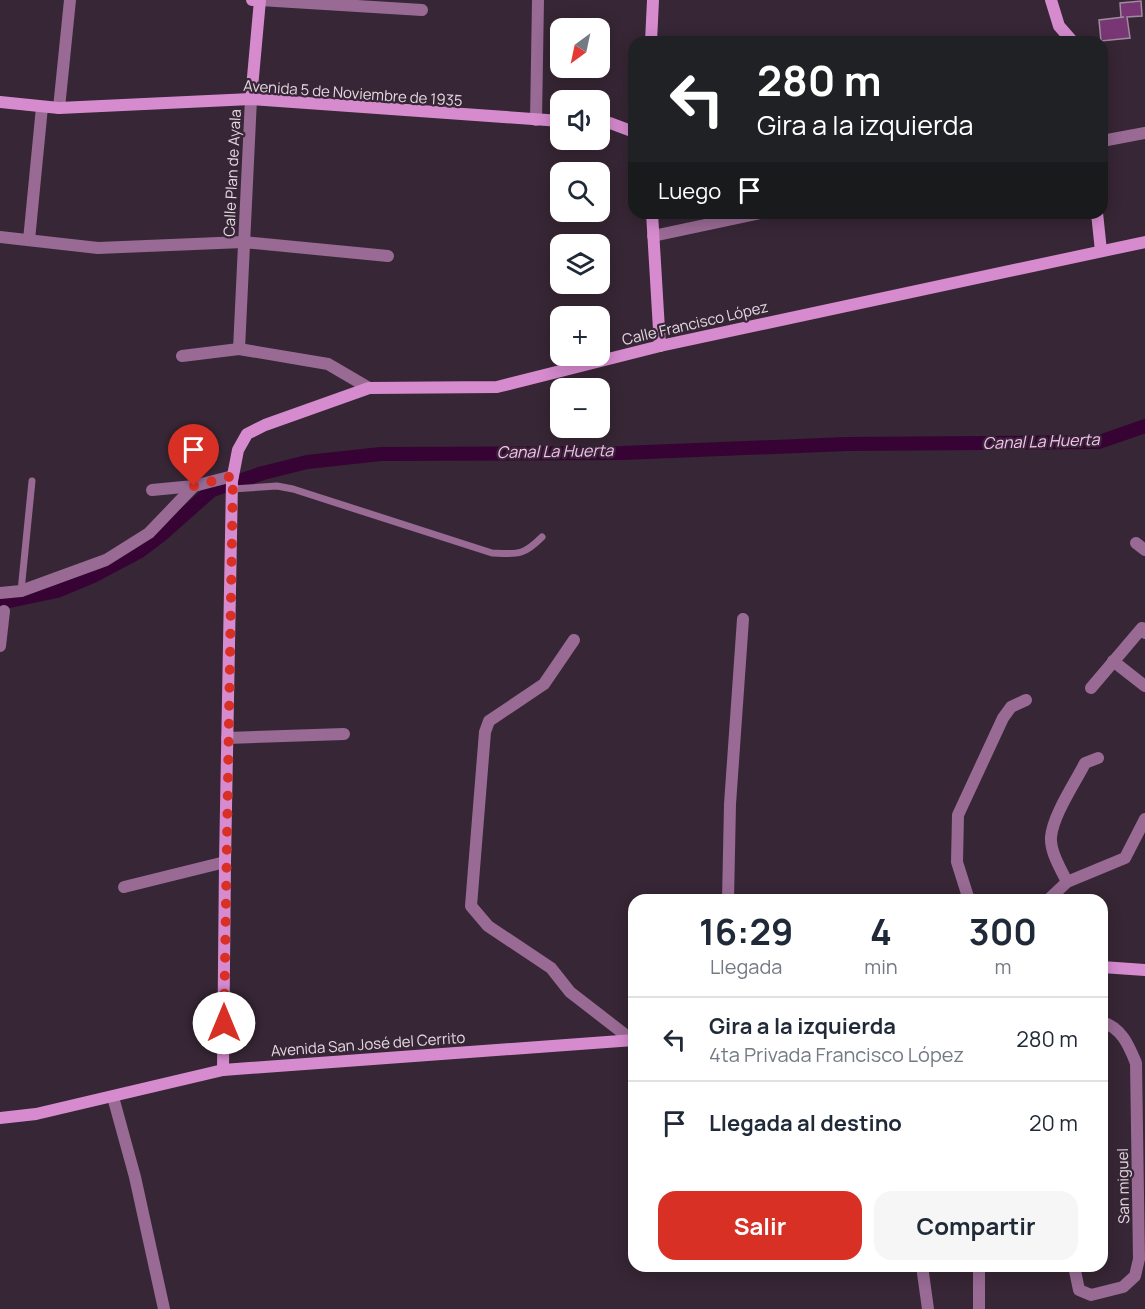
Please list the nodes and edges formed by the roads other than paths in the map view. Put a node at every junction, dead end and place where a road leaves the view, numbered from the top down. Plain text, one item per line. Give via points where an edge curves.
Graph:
1 (70, 0) edge
2 (252, 0) edge
3 (260, 0) edge
4 (538, 0) edge
5 (653, 0) edge
6 (1051, 0) edge
7 (320, 2) edge
8 (398, 4) edge
9 (422, 10) dead end
10 (651, 36) edge
11 (1068, 36) edge
12 (251, 99) junction
13 (0, 102) edge
14 (42, 107) junction
15 (58, 108) junction
16 (536, 120) junction
17 (550, 121) edge
18 (610, 123) edge
19 (628, 130) edge
20 (1145, 133) edge
21 (1108, 140) edge
22 (652, 219) edge
23 (733, 219) edge
24 (1098, 219) edge
25 (653, 236) junction
26 (0, 237) edge
27 (29, 240) junction
28 (243, 242) junction
29 (1145, 242) edge
30 (1101, 251) junction
31 (388, 255) dead end
32 (660, 346) junction
33 (239, 349) junction
34 (182, 356) dead end
35 (369, 388) junction
36 (32, 482) dead end
37 (232, 483) junction
38 (194, 486) junction
39 (152, 490) dead end
40 (542, 537) dead end
41 (21, 591) junction
42 (0, 593) edge
43 (4, 611) dead end
44 (742, 619) dead end
45 (1145, 633) edge
46 (574, 640) dead end
47 (0, 646) edge
48 (1113, 661) junction
49 (1145, 686) edge
50 (1091, 688) dead end
51 (1026, 700) dead end
52 (344, 734) dead end
53 (227, 738) junction
54 (1098, 758) dead end
55 (1145, 819) edge
56 (225, 862) junction
57 (1067, 882) junction
58 (124, 887) dead end
59 (728, 894) edge
60 (967, 894) edge
61 (1054, 894) edge
62 (1108, 967) edge
63 (1145, 970) edge
64 (1108, 1025) edge
65 (628, 1036) edge
66 (628, 1040) edge
67 (223, 1070) junction
68 (112, 1098) junction
69 (0, 1118) edge
70 (923, 1272) edge
71 (979, 1272) edge
72 (1075, 1272) edge
73 (164, 1309) edge
74 (928, 1309) edge
75 (979, 1309) edge

1 - 15 street
2 - 3 street
3 - 7 street
3 - 12 street, Calle Plan de Ayala
4 - 16 street
5 - 10 street
6 - 11 street via 1059,26
7 - 8 street
8 - 9 street
12 - 15 street, Avenida 5 de Noviembre de 1935
12 - 16 street, Avenida 5 de Noviembre de 1935
12 - 28 street, Calle Plan de Ayala
13 - 14 street, Avenida 5 de Noviembre de 1935
14 - 15 street, Avenida 5 de Noviembre de 1935
14 - 27 street
16 - 17 street, Avenida 5 de Noviembre de 1935
18 - 19 street
20 - 21 street
22 - 25 street
23 - 25 street
24 - 30 street
25 - 32 street
26 - 27 street
27 - 28 street via 98,248
28 - 31 street
28 - 33 street, Calle Plan de Ayala
29 - 30 street, Calle Francisco López
30 - 32 street, Calle Francisco López
32 - 35 street, Calle Francisco López via 497,387
33 - 34 street
33 - 35 street via 328,364
35 - 37 street, Calle Francisco López via 248,434 238,450
36 - 41 lane
37 - 38 street
37 - 40 lane via 293,489 492,553 519,555
37 - 53 street, Calle Francisco López
38 - 39 street
38 - 41 street via 149,533 106,560
41 - 42 street
43 - 47 street
44 - 59 street
45 - 48 street via 1142,628
46 - 65 street via 544,684 489,721 471,906 488,926 550,968 570,992
48 - 49 street
48 - 50 street
51 - 60 street via 1011,707 1004,718 958,815 957,862
52 - 53 street
53 - 56 street, Calle Francisco López
54 - 57 street via 1085,763 1051,837 1053,852
55 - 57 street via 1125,858
56 - 58 street
56 - 67 street, Calle Francisco López
57 - 61 street
62 - 63 street
64 - 72 street, San miguel via 1129,1044 1136,1063 1139,1259 1135,1276 1123,1287 1091,1295 1078,1290
66 - 67 street, Avenida San José del Cerrito
67 - 68 street, Avenida San José del Cerrito
68 - 69 street, Avenida San José del Cerrito
68 - 73 street via 135,1177
70 - 74 street
71 - 75 street

